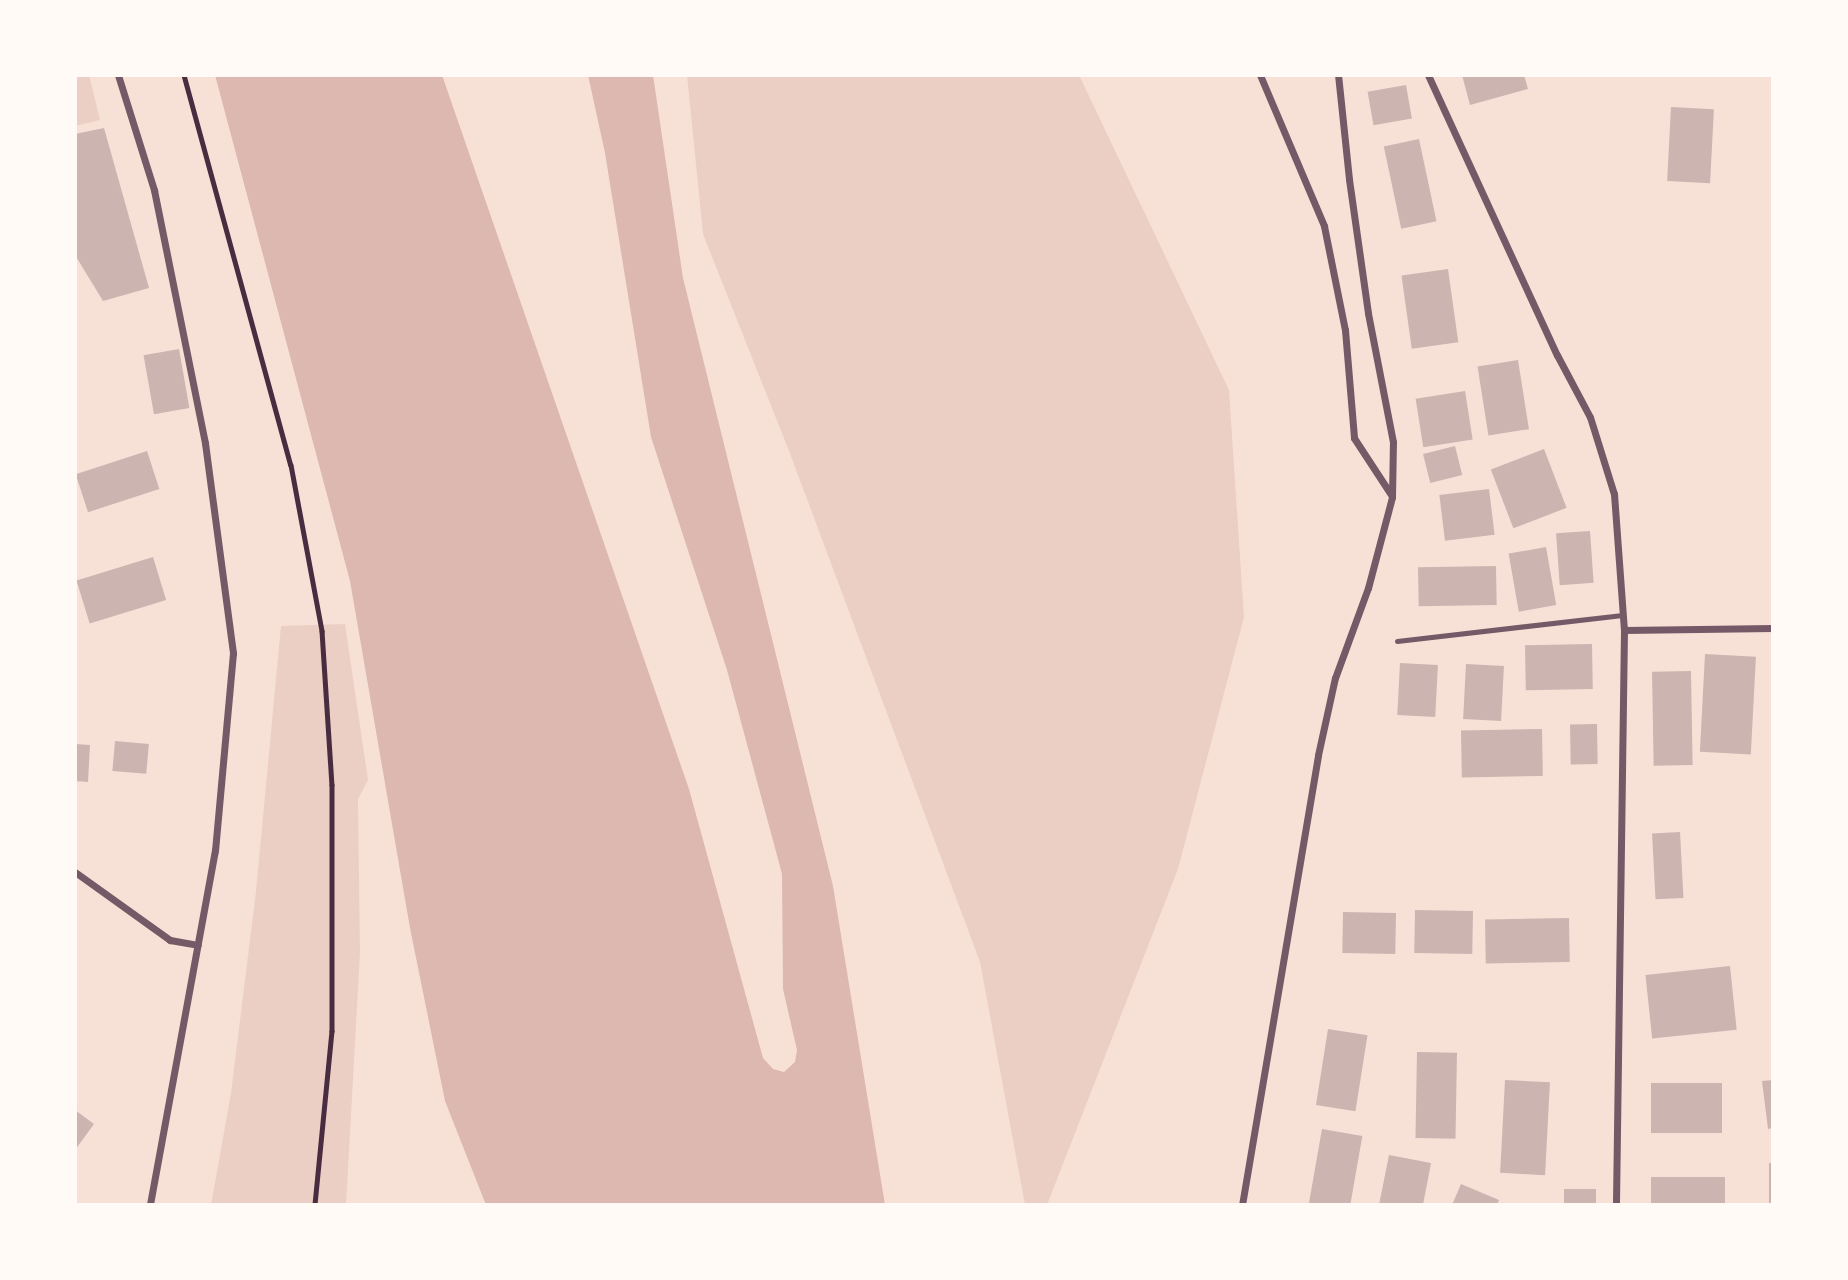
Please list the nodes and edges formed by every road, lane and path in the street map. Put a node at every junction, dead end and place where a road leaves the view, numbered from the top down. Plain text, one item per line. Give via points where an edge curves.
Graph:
1 (118, 75) edge
2 (184, 75) edge
3 (1260, 75) edge
4 (1339, 75) edge
5 (1428, 75) edge
6 (1392, 497) junction
7 (1623, 615) junction
8 (1773, 628) edge
9 (1624, 630) junction
10 (1396, 641) dead end
11 (75, 872) edge
12 (198, 944) junction
13 (150, 1205) edge
14 (315, 1205) edge
15 (1242, 1205) edge
16 (1616, 1205) edge

1 - 12 street via 154,190 202,430 233,653 215,850
2 - 14 path via 290,466 322,631 332,785 332,1031
3 - 6 street via 1324,226 1345,330 1354,439
4 - 6 street via 1368,313 1393,442
5 - 7 street via 1590,417 1614,494
6 - 15 street via 1368,588 1335,678 1318,755
7 - 9 street
7 - 10 lane
8 - 9 street
9 - 16 street
11 - 12 street via 170,940
12 - 13 street

